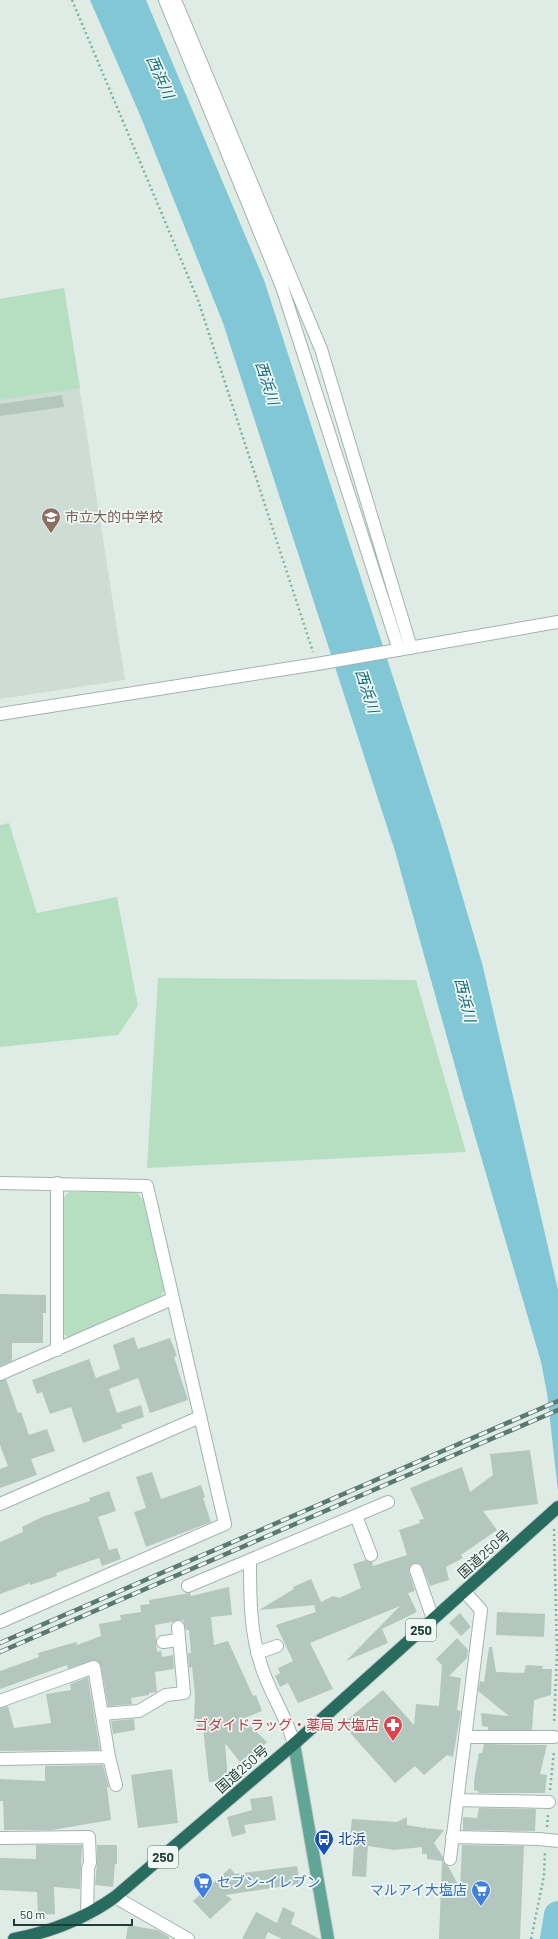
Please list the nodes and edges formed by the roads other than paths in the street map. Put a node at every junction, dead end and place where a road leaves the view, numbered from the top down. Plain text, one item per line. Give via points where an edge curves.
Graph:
1 (165, 0) edge
2 (175, 0) edge
3 (558, 622) edge
4 (411, 648) junction
5 (398, 650) junction
6 (0, 714) edge
7 (0, 1183) edge
8 (57, 1183) junction
9 (172, 1299) junction
10 (57, 1350) junction
11 (0, 1374) edge
12 (200, 1417) junction
13 (388, 1502) dead end
14 (0, 1504) edge
15 (558, 1507) edge
16 (356, 1516) junction
17 (371, 1555) dead end
18 (250, 1561) junction
19 (416, 1570) dead end
20 (188, 1586) dead end
21 (464, 1591) junction
22 (433, 1619) junction
23 (0, 1622) edge
24 (178, 1627) dead end
25 (179, 1640) junction
26 (163, 1642) dead end
27 (277, 1646) dead end
28 (257, 1653) junction
29 (0, 1701) edge
30 (102, 1714) junction
31 (465, 1737) junction
32 (554, 1737) dead end
33 (294, 1744) junction
34 (109, 1757) junction
35 (0, 1759) edge
36 (116, 1786) dead end
37 (457, 1800) junction
38 (549, 1802) dead end
39 (452, 1837) junction
40 (0, 1838) edge
41 (558, 1841) edge
42 (450, 1859) dead end
43 (114, 1897) junction
44 (87, 1915) junction
45 (30, 1938) edge
46 (14, 1939) edge
47 (188, 1939) edge
48 (328, 1939) edge

1 - 5 street via 282,287
2 - 4 street via 321,349
3 - 4 street
4 - 5 street
5 - 6 street
7 - 8 street
8 - 9 street via 147,1186
8 - 10 street
9 - 10 street
9 - 12 street
10 - 11 street
12 - 14 street
12 - 23 street via 225,1524
13 - 16 street
15 - 21 highway, 国道250号 / 250
16 - 17 street
16 - 18 street
18 - 20 street
18 - 28 street via 250,1604
19 - 22 street
21 - 22 highway, 国道250号 / 250
21 - 31 street via 481,1610
22 - 33 highway, 国道250号 / 250
24 - 25 street
25 - 26 street
25 - 30 street via 184,1693 166,1695 140,1711
27 - 28 street
28 - 33 street
29 - 30 street via 94,1667
30 - 34 street
31 - 32 street
31 - 37 street
33 - 43 highway, 国道250号 / 250
33 - 48 main road
34 - 35 street
34 - 36 street
37 - 38 street
37 - 39 street
39 - 41 street, bridge
39 - 42 street
40 - 44 street via 90,1837
43 - 44 highway, 国道250号 / 250
43 - 47 street
44 - 45 highway, 国道250号 / 250
45 - 46 highway, 国道250号 / 250

